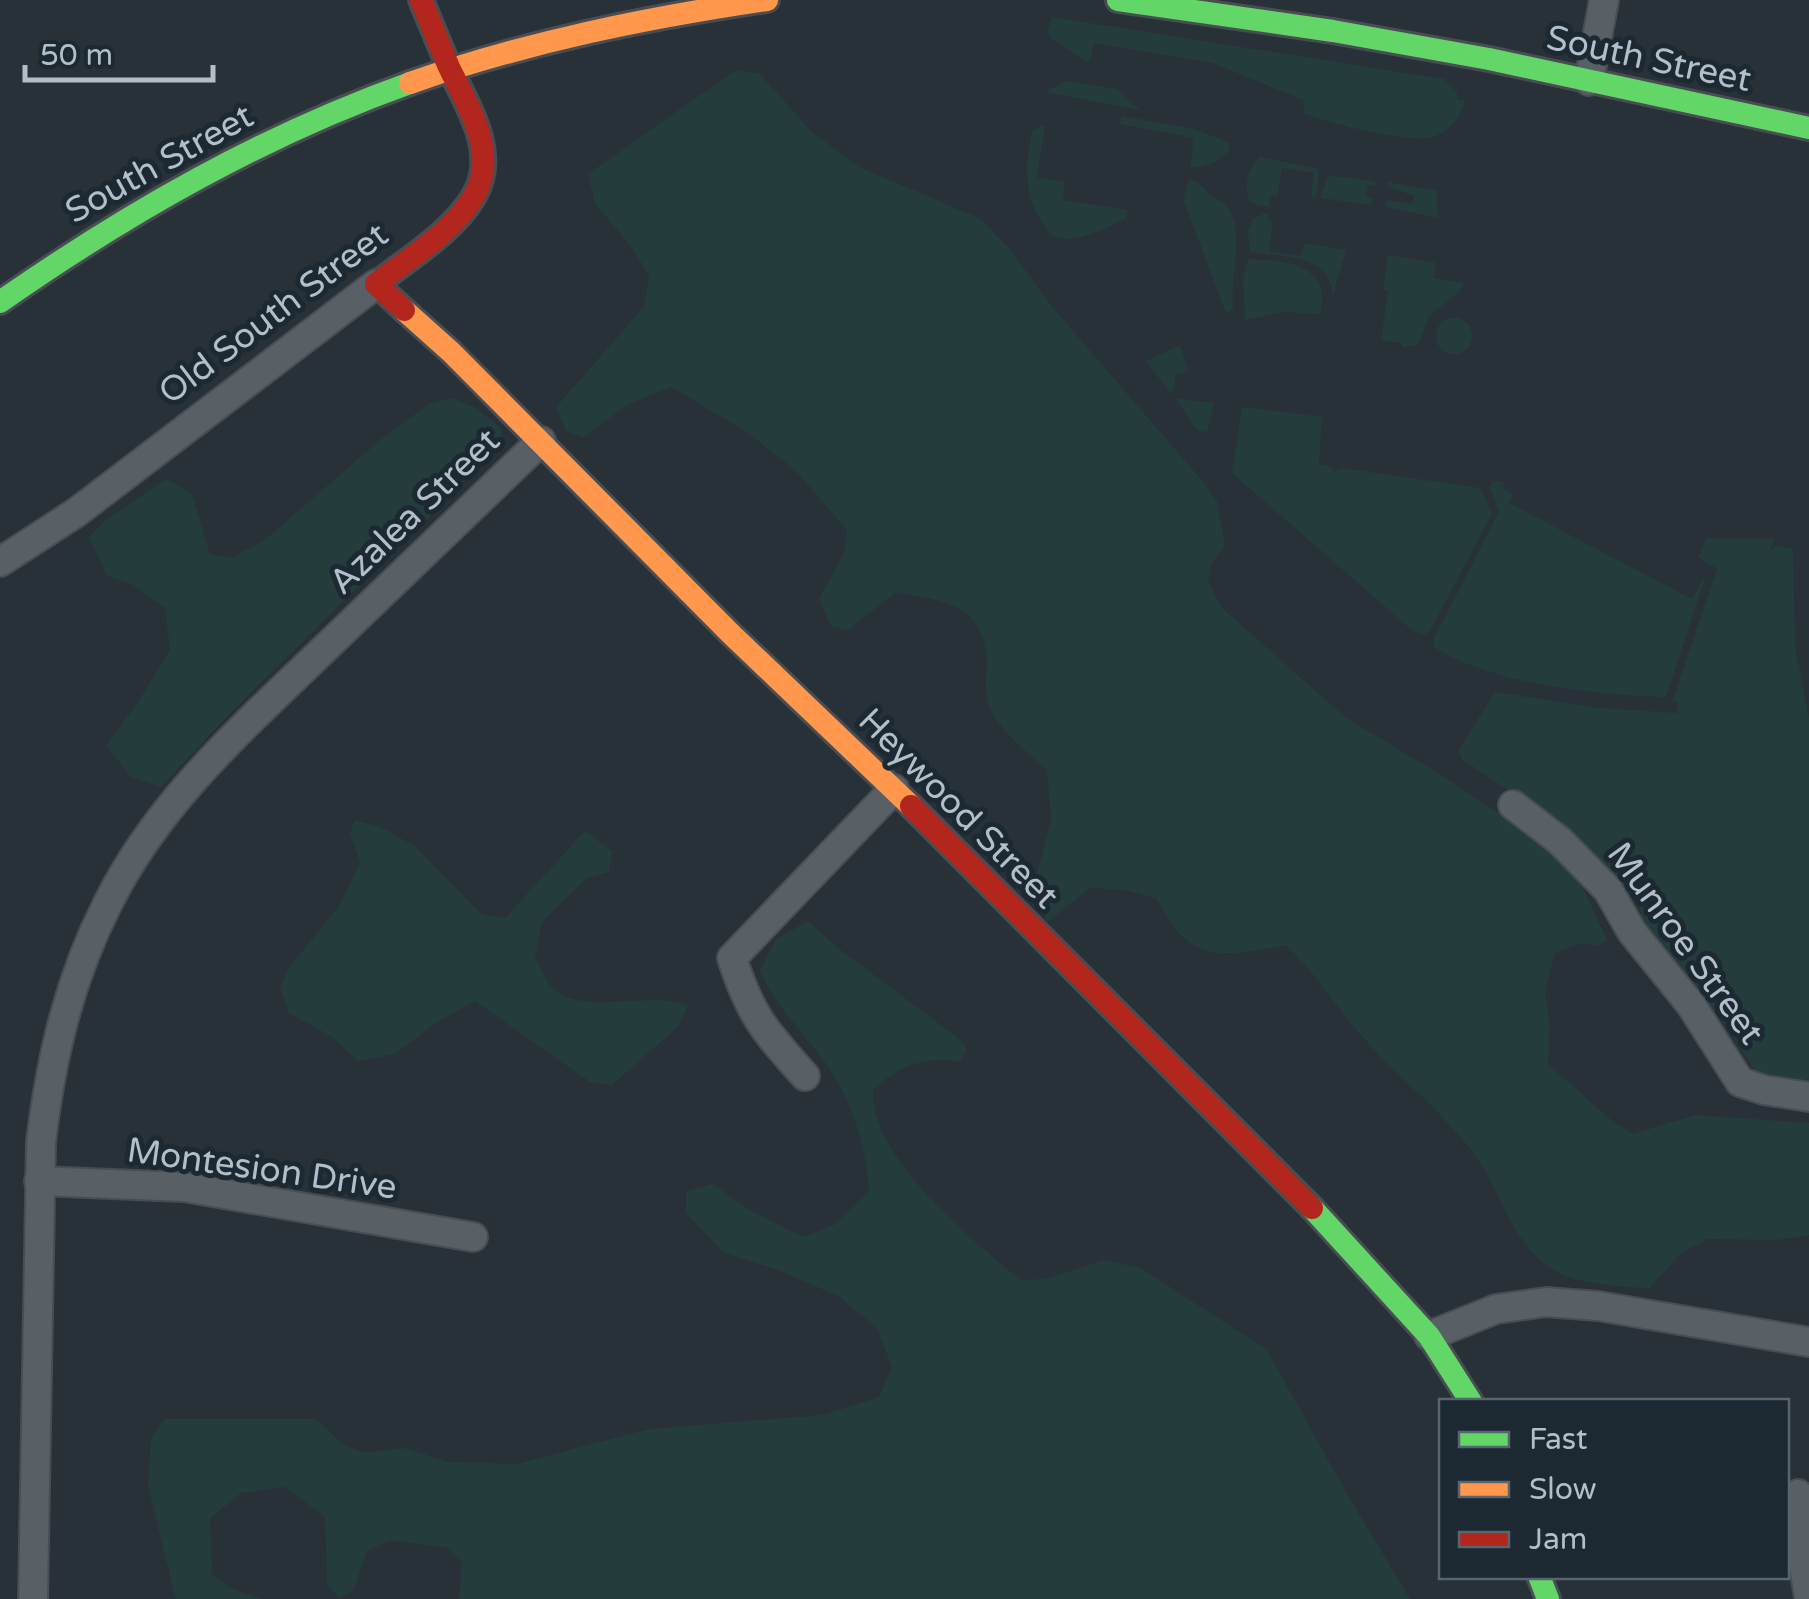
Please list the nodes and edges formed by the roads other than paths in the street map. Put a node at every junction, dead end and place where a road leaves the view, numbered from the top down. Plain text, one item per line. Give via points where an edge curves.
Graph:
1 (421, 0) edge
2 (767, 0) edge
3 (1118, 0) edge
4 (1604, 0) edge
5 (1168, 3) edge
6 (450, 68) junction
7 (1589, 81) junction
8 (1809, 128) edge
9 (376, 284) junction
10 (0, 302) edge
11 (541, 441) junction
12 (0, 562) edge
13 (894, 789) junction
14 (1513, 805) dead end
15 (805, 1076) dead end
16 (1809, 1098) edge
17 (39, 1180) junction
18 (473, 1237) dead end
19 (1429, 1336) junction
20 (1809, 1342) edge
21 (1469, 1399) edge
22 (1798, 1494) dead end
23 (1809, 1597) edge
24 (33, 1599) edge

1 - 6 street, Old South Street
2 - 6 street, South Street via 583,29
3 - 5 street, South Street
4 - 7 street
5 - 7 street, South Street
6 - 9 street, Old South Street via 482,144 479,186 448,225
6 - 10 street, South Street via 287,134 183,186 124,217
7 - 8 street, South Street
9 - 11 street, Heywood Street
9 - 12 street, Old South Street
11 - 13 street, Heywood Street
11 - 17 street, Azalea Street via 246,723 177,796 140,847 108,901 62,1018 48,1079
13 - 15 street via 732,958 761,1027
13 - 19 street, Heywood Street via 1318,1214
14 - 16 street, Munroe Street via 1608,890 1740,1082
17 - 18 street, Montesion Drive via 184,1187
17 - 24 street, Azalea Street
19 - 20 street via 1496,1310 1546,1302
19 - 21 street, Heywood Street
22 - 23 street

